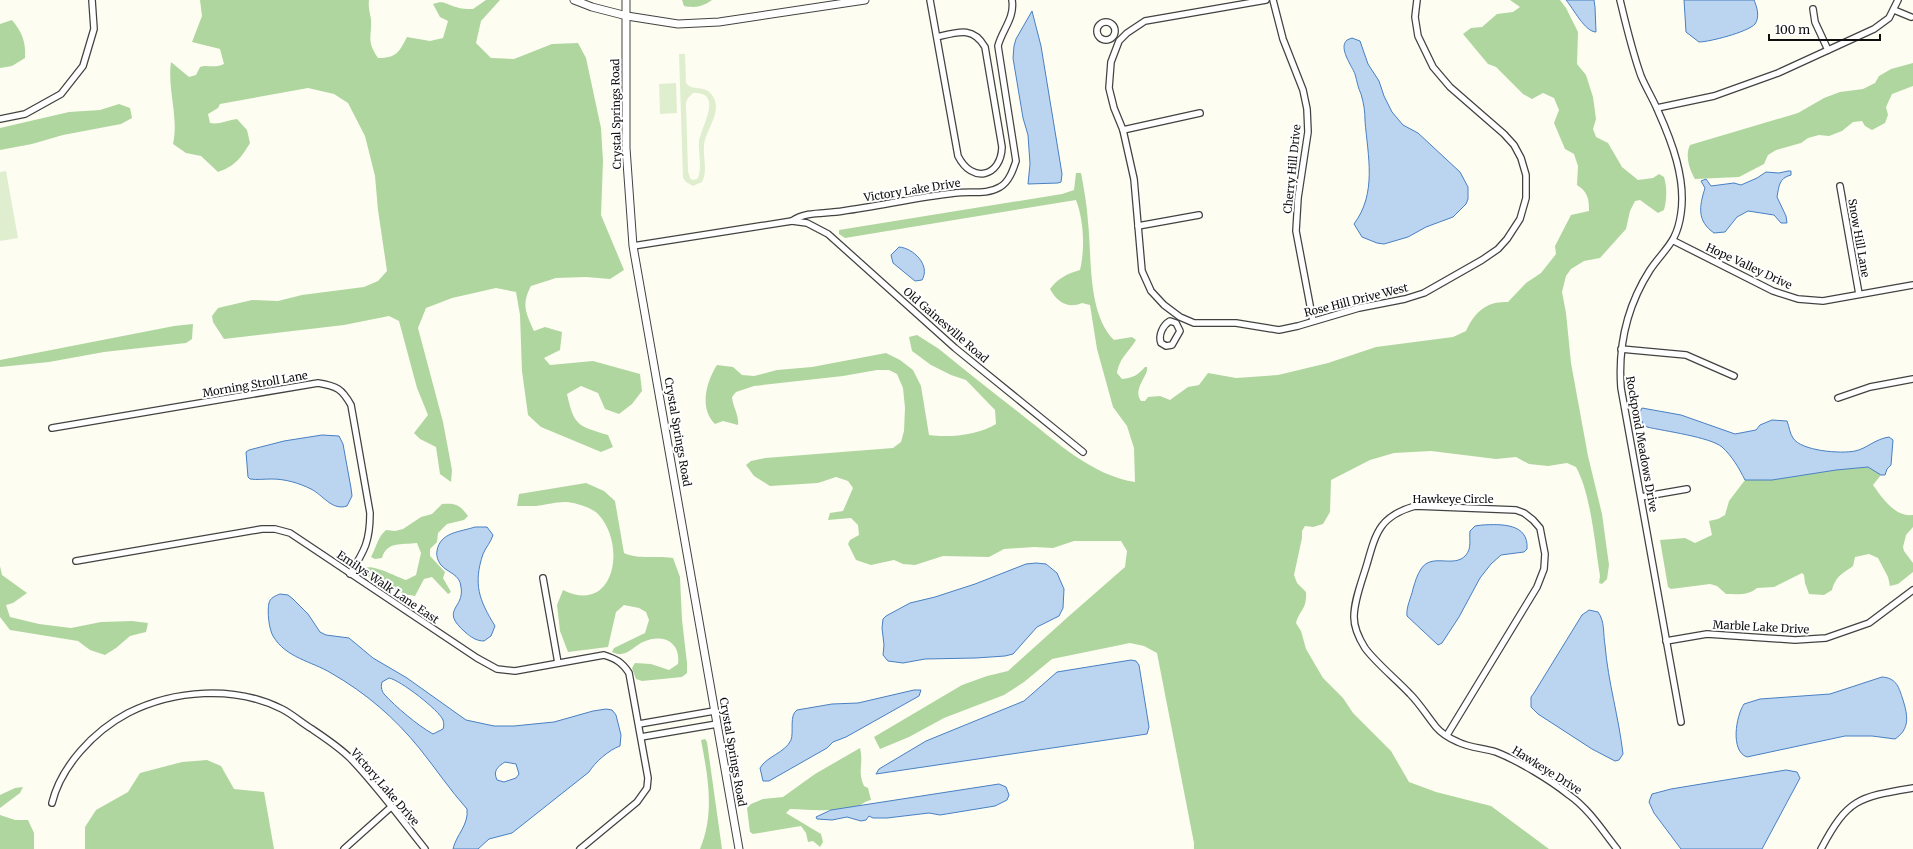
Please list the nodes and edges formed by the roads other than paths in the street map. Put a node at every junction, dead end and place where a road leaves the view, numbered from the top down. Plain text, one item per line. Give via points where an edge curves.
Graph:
1 (92, 0) edge
2 (574, 0) edge
3 (626, 0) edge
4 (865, 0) edge
5 (930, 0) edge
6 (1012, 0) edge
7 (1266, 0) edge
8 (1273, 0) edge
9 (1417, 0) edge
10 (1620, 0) edge
11 (1898, 0) edge
12 (1813, 10) dead end
13 (1894, 10) junction
14 (627, 16) junction
15 (1911, 17) dead end
16 (1113, 36) dead end
17 (937, 37) junction
18 (1119, 41) junction
19 (1828, 50) junction
20 (1657, 108) junction
21 (1200, 113) dead end
22 (0, 119) edge
23 (1123, 130) junction
24 (1840, 186) dead end
25 (1200, 215) dead end
26 (792, 221) junction
27 (1138, 226) junction
28 (1674, 241) junction
29 (633, 246) junction
30 (1913, 285) edge
31 (1860, 294) junction
32 (1180, 317) junction
33 (1313, 321) junction
34 (1176, 323) junction
35 (1621, 348) junction
36 (1734, 376) dead end
37 (1913, 379) edge
38 (1838, 398) dead end
39 (52, 428) dead end
40 (1082, 452) dead end
41 (1687, 489) dead end
42 (1641, 497) junction
43 (76, 561) dead end
44 (350, 574) junction
45 (543, 578) dead end
46 (1913, 590) edge
47 (1666, 641) junction
48 (558, 663) junction
49 (714, 711) junction
50 (1681, 722) dead end
51 (639, 724) junction
52 (716, 724) junction
53 (1447, 735) junction
54 (641, 737) junction
55 (1913, 788) edge
56 (52, 803) dead end
57 (391, 807) junction
58 (344, 849) edge
59 (425, 849) edge
60 (580, 849) edge
61 (739, 849) edge
62 (1617, 849) edge
63 (1821, 849) edge

1 - 22 street via 94,29 83,66 60,94 25,114
2 - 14 street
3 - 14 street, Crystal Springs Road
4 - 14 street via 719,22 678,24
5 - 17 street
6 - 26 street, Victory Lake Drive via 1012,13 998,46 1016,161 1004,184 991,190 956,192 841,212 799,216
7 - 18 street via 1145,21 1127,32
8 - 33 street, Cherry Hill Drive via 1283,39 1303,90 1307,109 1308,132 1296,231
9 - 33 street, Rose Hill Drive West via 1418,36 1433,67 1450,87 1488,118 1514,145 1521,158 1527,191 1520,219 1498,249 1424,293
10 - 20 street, Rockpond Meadows Drive via 1641,76
11 - 13 street
12 - 19 street via 1815,22
13 - 15 street
13 - 19 street via 1889,18 1874,29
14 - 29 street, Crystal Springs Road via 626,148
16 - 18 street
17 - 17 street via 958,156 963,166 971,172 988,172 998,165 1002,147 985,47 976,35 962,31
18 - 23 street, Rose Hill Drive West via 1111,62 1109,80 1114,108
19 - 20 street via 1744,86 1714,96
20 - 28 street, Rockpond Meadows Drive via 1670,141 1681,184 1681,215
21 - 23 street
23 - 27 street, Rose Hill Drive West via 1134,179
24 - 31 street, Snow Hill Lane
25 - 27 street
26 - 29 street, Victory Lake Drive
26 - 40 street, Old Gainesville Road via 807,223 828,234 955,348
27 - 32 street, Rose Hill Drive West via 1142,271 1148,285 1164,305
28 - 31 street, Hope Valley Drive via 1784,295 1823,300
28 - 35 street, Rockpond Meadows Drive via 1650,271 1635,297
29 - 49 street, Crystal Springs Road via 695,590
30 - 31 street, Hope Valley Drive
32 - 33 street, Rose Hill Drive West via 1194,323 1236,323 1279,330
32 - 34 street
34 - 34 street via 1170,322 1165,325 1159,336 1163,345 1172,345 1179,334 1180,328
35 - 36 street via 1686,355
35 - 42 street, Rockpond Meadows Drive via 1621,388
37 - 38 street via 1870,387
39 - 44 street, Morning Stroll Lane via 318,383 333,385 344,392 351,406 370,513 366,550
41 - 42 street
42 - 47 street, Rockpond Meadows Drive
43 - 44 street, Emilys Walk Lane East via 262,529 275,529 290,533
44 - 48 street, Emilys Walk Lane East via 497,669 515,671
45 - 48 street
46 - 47 street, Marble Lake Drive via 1869,623 1826,638 1794,640 1707,634
47 - 50 street, Rockpond Meadows Drive
48 - 51 street, Emilys Walk Lane East via 604,655 622,663 629,673
49 - 51 street
49 - 52 street, Crystal Springs Road
51 - 54 street, Emilys Walk Lane East
52 - 54 street
52 - 61 street, Crystal Springs Road
53 - 53 street, Hawkeye Circle via 1436,728 1411,696 1365,648 1357,632 1354,618 1356,603 1374,539 1389,517 1400,510 1415,506 1516,510 1533,520 1540,528 1545,554 1544,569 1536,587
53 - 62 street, Hawkeye Drive via 1471,747 1509,757 1568,794 1583,805
54 - 60 street, Emilys Walk Lane East via 648,778 647,788 637,802
55 - 63 street via 1873,795 1860,800 1846,810
56 - 57 street, Victory Lake Drive via 55,788 62,774 85,746 118,718 148,703 211,692 249,698 282,709 350,758
57 - 58 street
57 - 59 street, Victory Lake Drive

